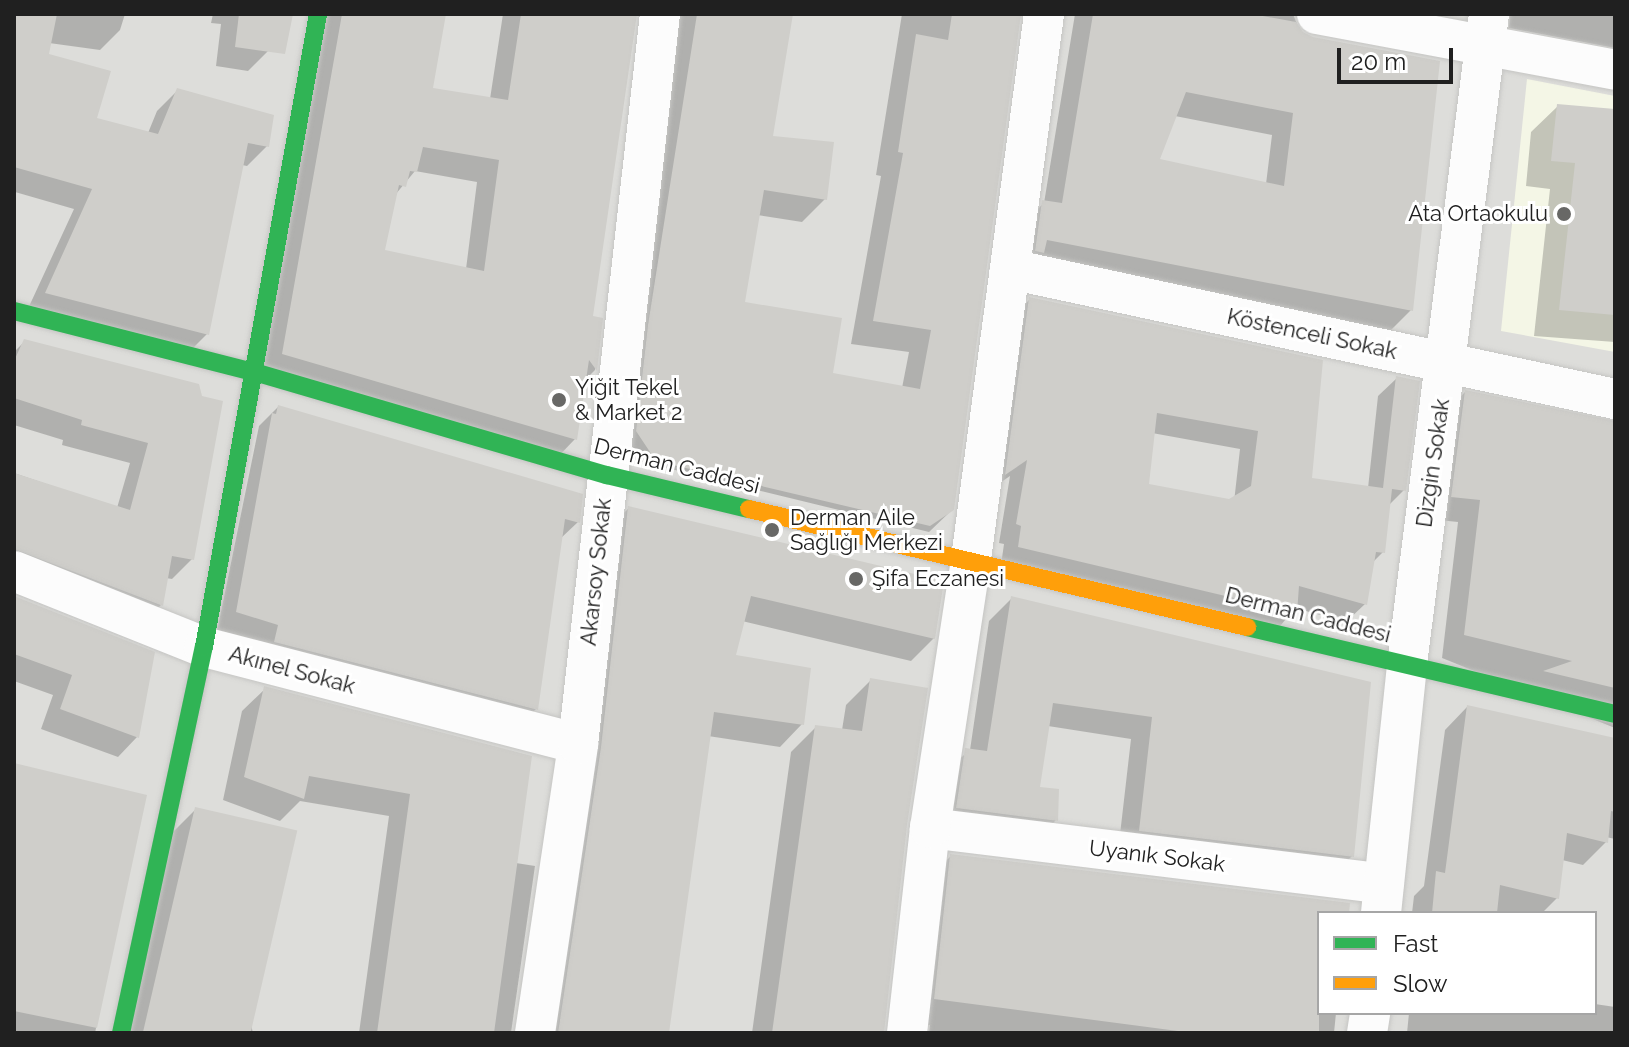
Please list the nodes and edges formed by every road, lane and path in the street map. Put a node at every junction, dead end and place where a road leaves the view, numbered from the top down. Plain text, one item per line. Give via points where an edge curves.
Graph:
1 (318, 14) edge
2 (660, 14) edge
3 (1044, 14) edge
4 (1317, 14) edge
5 (1488, 29) edge
6 (1615, 70) edge
7 (1010, 269) junction
8 (14, 311) edge
9 (1447, 363) junction
10 (254, 372) junction
11 (1615, 399) edge
12 (607, 475) junction
13 (971, 559) junction
14 (14, 571) edge
15 (204, 647) junction
16 (1407, 664) junction
17 (1615, 714) edge
18 (578, 744) junction
19 (930, 828) junction
20 (1382, 898) edge
21 (121, 1033) edge
22 (535, 1033) edge
23 (907, 1033) edge

1 - 10 main road
2 - 12 street, Akarsoy Sokak
3 - 7 street
4 - 5 street
5 - 6 street
5 - 9 street, Dizgin Sokak
7 - 9 street, Köstenceli Sokak
7 - 13 street
8 - 10 main road, Derman Caddesi
9 - 11 street, Köstenceli Sokak
9 - 16 street, Dizgin Sokak
10 - 12 main road, Derman Caddesi
10 - 15 main road
12 - 13 main road, Derman Caddesi
12 - 18 street, Akarsoy Sokak
13 - 16 main road, Derman Caddesi
13 - 19 street
14 - 15 street, Akınel Sokak
15 - 18 street, Akınel Sokak
15 - 21 main road
16 - 17 main road, Derman Caddesi
16 - 20 street, Dizgin Sokak
18 - 22 street, Akarsoy Sokak
19 - 20 street, Uyanık Sokak
19 - 23 street

